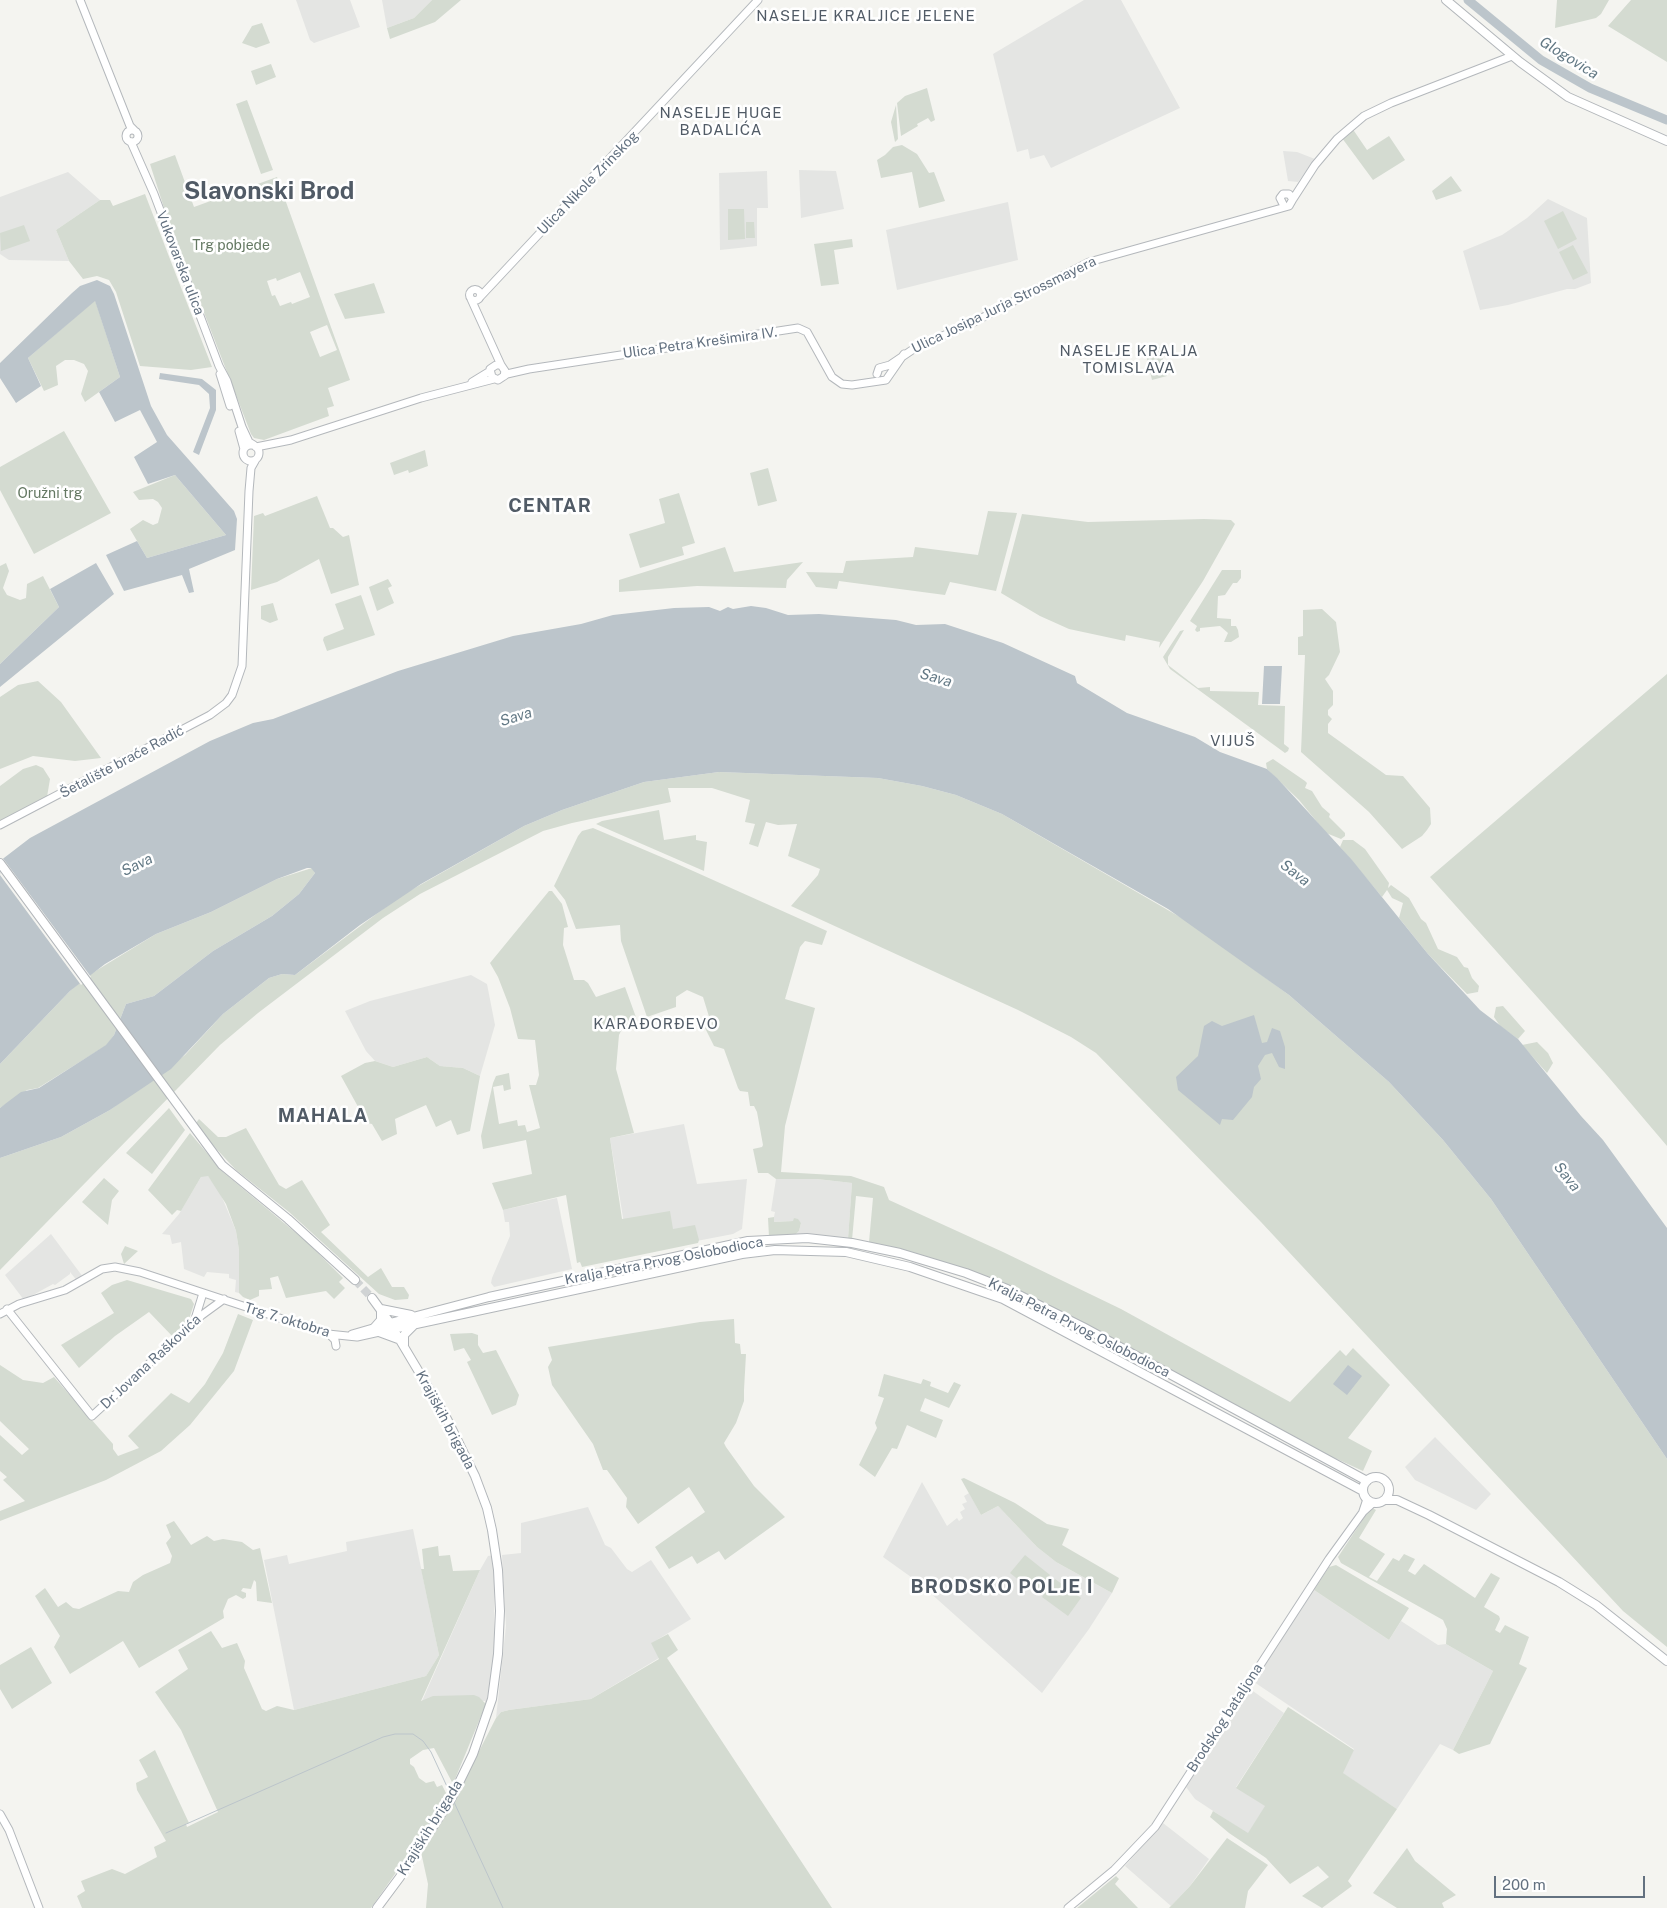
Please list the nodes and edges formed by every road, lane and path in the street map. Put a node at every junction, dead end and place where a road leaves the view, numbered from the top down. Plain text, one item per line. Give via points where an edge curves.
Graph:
1 (758, 0) edge
2 (1446, 0) edge
3 (81, 1) edge
4 (1512, 56) junction
5 (119, 99) junction
6 (134, 130) junction
7 (126, 134) junction
8 (134, 140) junction
9 (1667, 141) edge
10 (1291, 197) junction
11 (1282, 203) junction
12 (498, 277) junction
13 (477, 289) junction
14 (471, 298) junction
15 (480, 298) junction
16 (482, 320) junction
17 (489, 343) junction
18 (904, 354) junction
19 (219, 366) junction
20 (502, 366) junction
21 (885, 367) junction
22 (491, 369) junction
23 (529, 369) junction
24 (890, 374) junction
25 (504, 376) junction
26 (879, 377) junction
27 (494, 379) junction
28 (460, 387) junction
29 (291, 440) junction
30 (255, 446) junction
31 (244, 449) junction
32 (244, 458) junction
33 (257, 459) junction
34 (249, 491) junction
35 (0, 826) edge
36 (0, 863) edge
37 (355, 1280) tunnel mouth
38 (204, 1293) junction
39 (372, 1298) tunnel mouth
40 (224, 1300) junction
41 (8, 1309) junction
42 (381, 1309) junction
43 (0, 1314) edge
44 (427, 1314) junction
45 (192, 1324) junction
46 (415, 1324) junction
47 (392, 1326) junction
48 (377, 1330) junction
49 (328, 1334) junction
50 (404, 1345) junction
51 (336, 1346) dead end
52 (1163, 1370) junction
53 (1157, 1380) junction
54 (1367, 1481) junction
55 (1363, 1491) junction
56 (1388, 1496) junction
57 (1370, 1501) junction
58 (1667, 1661) edge
59 (0, 1814) edge
60 (39, 1908) edge
61 (377, 1908) edge
62 (1068, 1908) edge

1 - 12 main road, Ulica Nikole Zrinskog
2 - 4 main road
3 - 5 main road
4 - 9 main road via 1568,97
4 - 10 main road, Ulica Josipa Jurja Strossmayera via 1364,116 1337,139
5 - 6 main road
5 - 7 main road
6 - 7 main road
6 - 8 main road via 138,134
7 - 8 main road
8 - 19 main road, Vukovarska ulica
10 - 11 main road, Ulica Josipa Jurja Strossmayera via 1291,205
10 - 11 main road, Ulica Josipa Jurja Strossmayera via 1282,195
11 - 18 main road, Ulica Josipa Jurja Strossmayera via 1089,262 972,324
12 - 13 main road, Ulica Nikole Zrinskog via 484,288
12 - 15 main road, Ulica Nikole Zrinskog
13 - 14 main road via 470,292
13 - 15 main road
14 - 15 main road
14 - 16 main road
15 - 16 main road
16 - 17 main road
17 - 20 main road
17 - 22 main road
18 - 21 main road, Ulica Josipa Jurja Strossmayera
18 - 24 main road
19 - 30 main road, Vukovarska ulica via 246,436
19 - 31 main road, Vukovarska ulica
20 - 22 main road, Ulica Petra Krešimira IV.
20 - 23 main road, Ulica Petra Krešimira IV.
20 - 25 main road
21 - 24 main road
21 - 26 main road, Ulica Josipa Jurja Strossmayera via 879,368
22 - 27 main road
22 - 28 main road
23 - 25 main road, Ulica Petra Krešimira IV.
23 - 26 main road, Ulica Petra Krešimira IV. via 798,328 808,332 832,377 842,384 852,385
24 - 26 main road via 886,380
25 - 27 main road, Ulica Petra Krešimira IV.
27 - 28 main road
28 - 29 main road
29 - 30 main road
29 - 33 main road
30 - 31 main road
30 - 33 main road via 259,451
31 - 32 main road
32 - 33 main road via 249,462
32 - 34 main road
33 - 34 main road via 252,468
34 - 35 main road, Šetalište braće Radić via 243,651 236,688 226,703 210,715
36 - 37 main road via 197,1133 230,1173 288,1219
38 - 40 main road, Trg 7. oktobra
38 - 41 main road, Trg 7. oktobra via 124,1268 108,1267 65,1290
38 - 45 main road
39 - 42 main road, Krajiških brigada
40 - 45 main road, Dr Jovana Raškovića
40 - 49 main road, Trg 7. oktobra
41 - 43 main road, Trg 7. oktobra
41 - 45 main road, Dr Jovana Raškovića via 92,1416
42 - 44 main road via 397,1314
42 - 47 main road, Krajiških brigada
42 - 48 main road
44 - 47 main road, Kralja Petra Prvog Oslobodioca
44 - 52 main road, Kralja Petra Prvog Oslobodioca via 489,1297 735,1244 759,1240 816,1239 864,1245 966,1272 1021,1296
46 - 47 main road, Kralja Petra Prvog Oslobodioca
46 - 50 main road via 404,1335
46 - 53 main road, Kralja Petra Prvog Oslobodioca via 742,1254 775,1250 846,1252 910,1267 1003,1299
47 - 48 main road, Trg 7. oktobra
47 - 50 main road, Krajiških brigada
48 - 49 main road, Trg 7. oktobra
48 - 50 main road via 395,1337
49 - 51 main road
50 - 61 main road, Krajiških brigada via 457,1436 487,1508 498,1570 500,1632 492,1698 470,1760 451,1799
52 - 53 main road
52 - 54 main road, Kralja Petra Prvog Oslobodioca
53 - 55 main road, Kralja Petra Prvog Oslobodioca
54 - 55 main road
54 - 56 main road via 1380,1478 1386,1482
55 - 57 main road
56 - 57 main road via 1380,1503
56 - 58 main road via 1559,1582 1596,1605
57 - 62 main road, Brodskog bataljona via 1264,1657 1155,1827 1114,1870
59 - 60 main road

